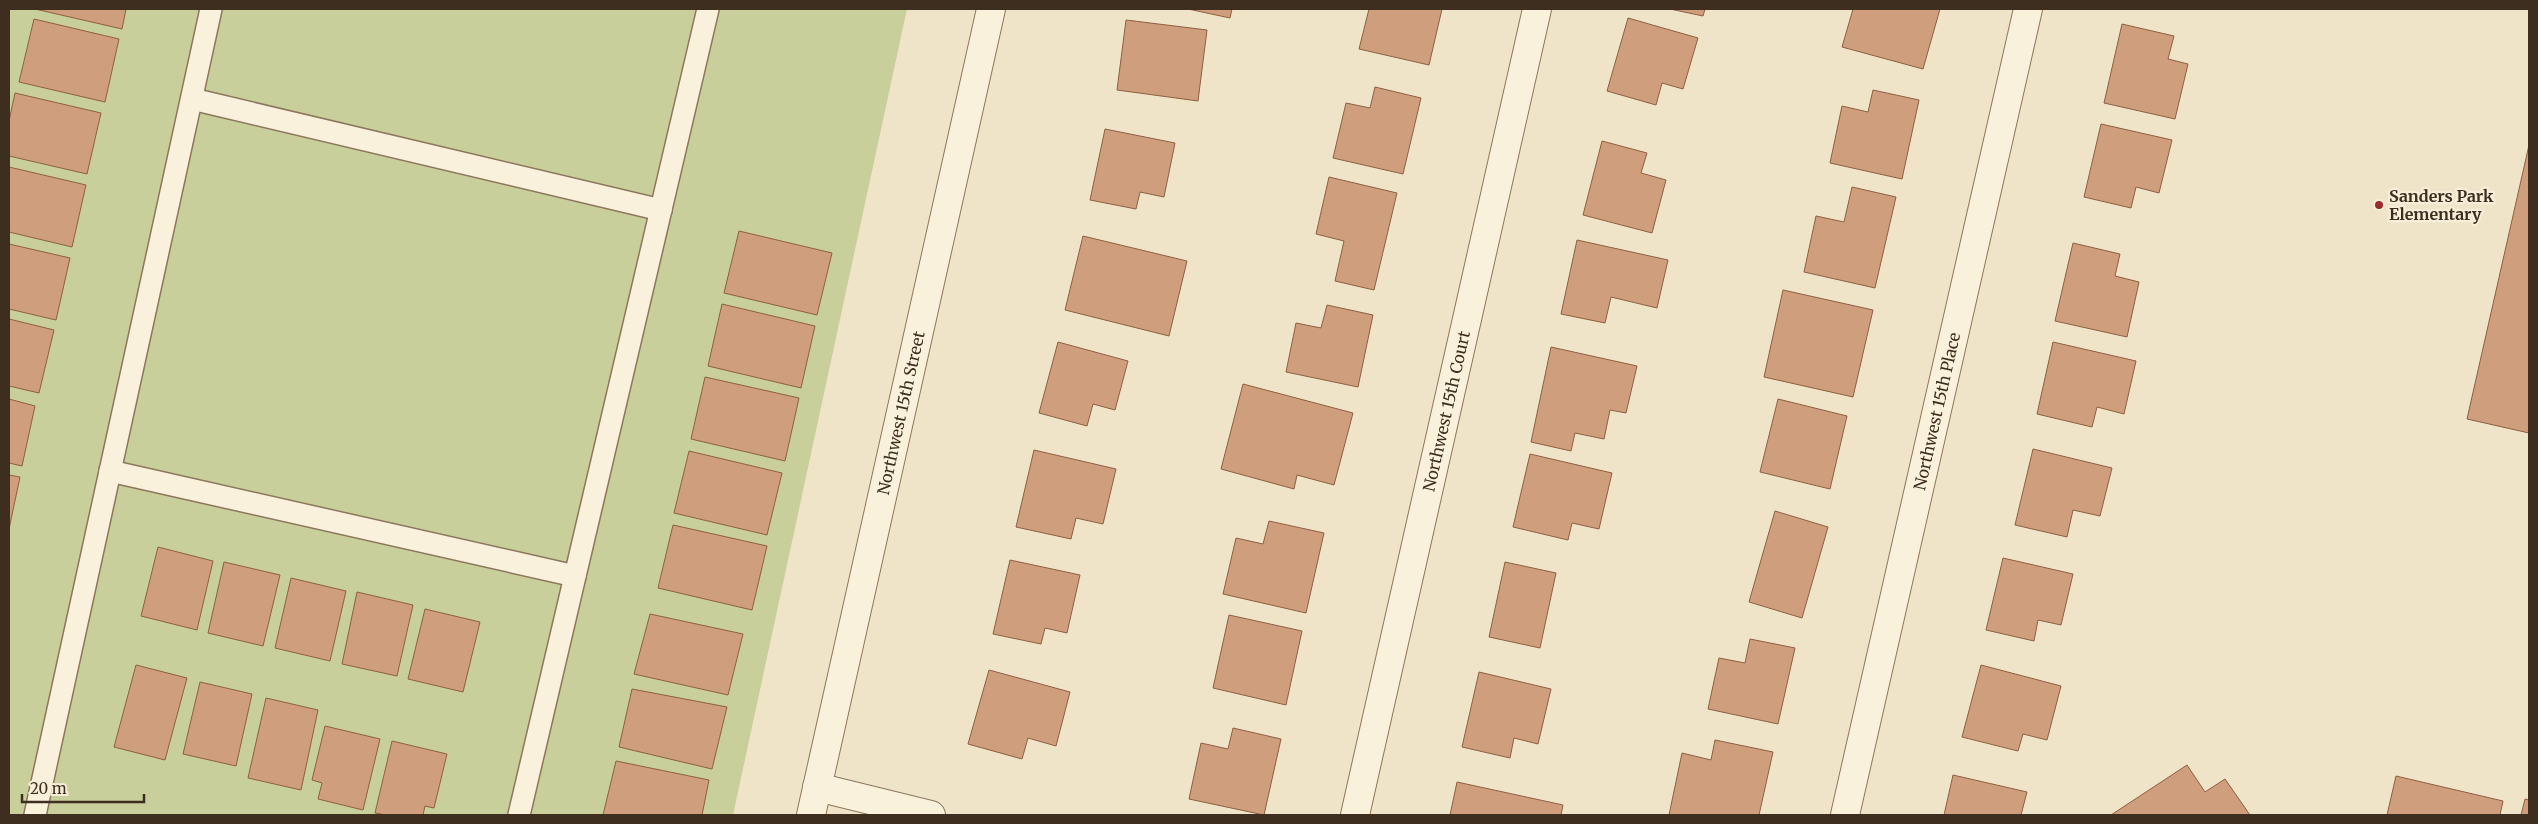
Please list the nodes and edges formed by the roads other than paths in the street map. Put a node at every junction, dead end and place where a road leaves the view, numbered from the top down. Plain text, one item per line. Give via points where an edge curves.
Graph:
1 (212, 9) edge
2 (708, 9) edge
3 (991, 9) edge
4 (1537, 9) edge
5 (2028, 9) edge
6 (192, 99) junction
7 (661, 210) junction
8 (110, 471) junction
9 (575, 576) junction
10 (817, 787) junction
11 (35, 815) edge
12 (519, 815) edge
13 (810, 815) edge
14 (931, 815) edge
15 (1355, 815) edge
16 (1845, 815) edge

1 - 6 lane
2 - 7 lane
3 - 10 street, Northwest 15th Street
4 - 15 street, Northwest 15th Court
5 - 16 street, Northwest 15th Place
6 - 7 lane
6 - 8 lane
7 - 9 lane
8 - 9 lane
8 - 11 lane
9 - 12 lane
10 - 13 street, Northwest 15th Street
10 - 14 street

